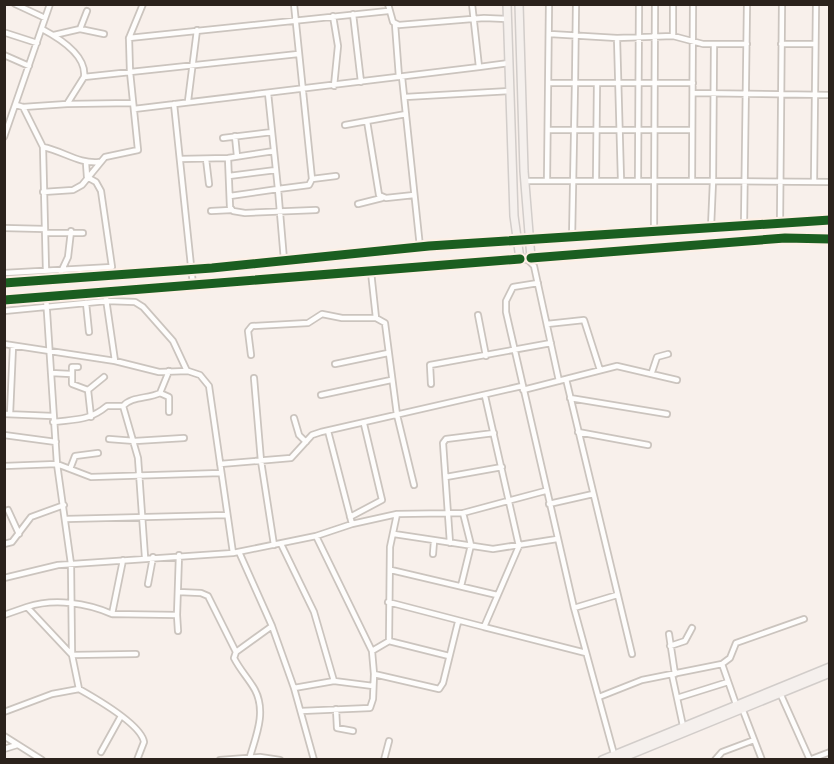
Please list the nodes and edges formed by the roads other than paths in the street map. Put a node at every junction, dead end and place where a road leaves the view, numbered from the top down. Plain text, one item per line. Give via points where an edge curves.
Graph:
1 (15, 4) edge
2 (50, 4) edge
3 (142, 4) edge
4 (294, 4) edge
5 (388, 4) edge
6 (472, 4) edge
7 (507, 4) edge
8 (519, 4) edge
9 (549, 4) edge
10 (576, 4) edge
11 (639, 4) edge
12 (655, 4) edge
13 (673, 4) edge
14 (693, 4) edge
15 (747, 4) edge
16 (782, 4) edge
17 (816, 4) edge
18 (87, 11) dead end
19 (388, 11) junction
20 (353, 14) junction
21 (333, 16) junction
22 (45, 18) junction
23 (473, 19) junction
24 (507, 19) junction
25 (295, 20) junction
26 (395, 24) junction
27 (42, 29) junction
28 (80, 29) junction
29 (197, 30) junction
30 (6, 33) dead end
31 (104, 34) dead end
32 (549, 34) junction
33 (54, 35) junction
34 (575, 35) junction
35 (638, 36) junction
36 (654, 36) junction
37 (673, 36) junction
38 (129, 38) junction
39 (616, 38) junction
40 (693, 40) junction
41 (37, 43) junction
42 (714, 44) junction
43 (747, 44) junction
44 (781, 44) junction
45 (815, 44) junction
46 (298, 54) junction
47 (4, 56) edge
48 (509, 63) junction
49 (29, 66) junction
50 (194, 66) junction
51 (479, 67) junction
52 (130, 72) junction
53 (84, 76) junction
54 (401, 77) junction
55 (361, 82) junction
56 (638, 82) junction
57 (654, 82) junction
58 (549, 83) junction
59 (575, 83) junction
60 (597, 83) junction
61 (618, 83) junction
62 (693, 83) junction
63 (334, 86) junction
64 (301, 90) junction
65 (510, 91) junction
66 (268, 93) junction
67 (693, 93) junction
68 (713, 94) junction
69 (747, 95) junction
70 (781, 95) junction
71 (815, 95) junction
72 (830, 95) edge
73 (405, 97) junction
74 (189, 101) junction
75 (67, 104) junction
76 (174, 104) junction
77 (16, 105) junction
78 (133, 106) junction
79 (23, 107) junction
80 (406, 114) junction
81 (367, 120) junction
82 (345, 125) dead end
83 (6, 126) edge
84 (548, 130) junction
85 (638, 130) junction
86 (691, 130) junction
87 (576, 131) junction
88 (619, 131) junction
89 (653, 131) junction
90 (272, 132) junction
91 (597, 132) junction
92 (235, 136) junction
93 (4, 137) edge
94 (223, 138) dead end
95 (43, 147) junction
96 (274, 151) junction
97 (237, 156) junction
98 (228, 158) junction
99 (180, 159) junction
100 (206, 159) junction
101 (99, 162) junction
102 (86, 163) junction
103 (276, 170) junction
104 (229, 176) junction
105 (336, 176) dead end
106 (87, 177) junction
107 (312, 179) junction
108 (547, 180) junction
109 (573, 180) junction
110 (621, 180) junction
111 (638, 180) junction
112 (524, 181) junction
113 (596, 181) junction
114 (653, 181) junction
115 (692, 181) junction
116 (713, 181) junction
117 (746, 181) junction
118 (814, 181) junction
119 (781, 182) junction
120 (830, 182) edge
121 (208, 184) dead end
122 (278, 189) junction
123 (43, 192) junction
124 (414, 195) junction
125 (230, 196) junction
126 (382, 198) junction
127 (358, 204) dead end
128 (231, 210) junction
129 (316, 210) dead end
130 (212, 211) dead end
131 (280, 211) junction
132 (830, 220) edge
133 (780, 222) junction
134 (744, 225) junction
135 (711, 227) junction
136 (4, 228) edge
137 (46, 231) junction
138 (71, 231) junction
139 (654, 231) junction
140 (83, 233) dead end
141 (830, 238) edge
142 (572, 239) junction
143 (528, 241) junction
144 (518, 242) junction
145 (420, 248) junction
146 (525, 258) junction
147 (284, 260) junction
148 (191, 269) junction
149 (46, 271) junction
150 (61, 272) junction
151 (371, 272) junction
152 (4, 273) edge
153 (4, 283) edge
154 (538, 283) junction
155 (193, 285) junction
156 (105, 292) junction
157 (46, 297) junction
158 (4, 300) edge
159 (107, 301) junction
160 (86, 303) junction
161 (47, 307) junction
162 (4, 312) edge
163 (478, 315) dead end
164 (376, 318) junction
165 (548, 324) junction
166 (89, 332) dead end
167 (551, 343) junction
168 (4, 344) edge
169 (13, 346) junction
170 (50, 351) junction
171 (513, 351) junction
172 (251, 354) dead end
173 (388, 354) junction
174 (668, 354) dead end
175 (486, 356) junction
176 (115, 361) junction
177 (335, 364) dead end
178 (78, 367) dead end
179 (600, 370) junction
180 (169, 371) junction
181 (188, 371) junction
182 (159, 372) junction
183 (652, 372) junction
184 (51, 373) junction
185 (71, 374) junction
186 (104, 377) dead end
187 (254, 378) dead end
188 (566, 379) junction
189 (165, 380) junction
190 (391, 380) junction
191 (677, 380) dead end
192 (559, 381) junction
193 (431, 384) dead end
194 (522, 388) junction
195 (88, 390) junction
196 (160, 393) junction
197 (321, 395) dead end
198 (486, 396) junction
199 (570, 398) junction
200 (123, 406) junction
201 (169, 412) dead end
202 (7, 414) edge
203 (667, 414) dead end
204 (397, 415) junction
205 (91, 417) junction
206 (294, 418) dead end
207 (53, 419) junction
208 (364, 424) junction
209 (328, 431) junction
210 (578, 432) junction
211 (494, 433) junction
212 (4, 435) edge
213 (184, 438) dead end
214 (109, 439) dead end
215 (135, 441) junction
216 (56, 442) junction
217 (306, 442) junction
218 (648, 445) dead end
219 (98, 453) dead end
220 (261, 461) junction
221 (57, 464) junction
222 (220, 464) junction
223 (4, 466) edge
224 (502, 467) junction
225 (70, 469) junction
226 (221, 473) junction
227 (139, 477) junction
228 (446, 477) junction
229 (414, 485) dead end
230 (545, 491) junction
231 (593, 494) junction
232 (510, 500) junction
233 (549, 504) junction
234 (63, 505) junction
235 (8, 510) dead end
236 (448, 513) junction
237 (463, 513) junction
238 (397, 514) junction
239 (226, 515) junction
240 (350, 517) junction
241 (66, 519) junction
242 (142, 519) junction
243 (352, 524) junction
244 (18, 534) junction
245 (394, 534) junction
246 (316, 536) junction
247 (557, 538) junction
248 (434, 541) junction
249 (450, 543) junction
250 (4, 544) edge
251 (281, 544) junction
252 (274, 545) junction
253 (471, 545) junction
254 (519, 546) junction
255 (236, 553) junction
256 (433, 554) dead end
257 (179, 555) junction
258 (145, 557) junction
259 (153, 557) junction
260 (123, 560) junction
261 (71, 564) junction
262 (391, 570) junction
263 (4, 578) edge
264 (148, 584) dead end
265 (461, 586) junction
266 (178, 592) junction
267 (497, 595) junction
268 (617, 596) junction
269 (388, 602) junction
270 (72, 603) junction
271 (27, 607) junction
272 (574, 608) junction
273 (4, 615) edge
274 (112, 615) junction
275 (177, 615) junction
276 (804, 619) dead end
277 (458, 622) junction
278 (272, 626) junction
279 (484, 627) junction
280 (692, 628) dead end
281 (178, 631) dead end
282 (669, 634) dead end
283 (389, 641) junction
284 (670, 646) junction
285 (372, 651) junction
286 (236, 652) junction
287 (586, 653) junction
288 (72, 654) junction
289 (136, 654) dead end
290 (632, 654) dead end
291 (449, 656) junction
292 (722, 664) junction
293 (830, 667) edge
294 (830, 673) edge
295 (374, 674) junction
296 (673, 674) junction
297 (334, 681) junction
298 (728, 682) junction
299 (374, 686) junction
300 (294, 688) junction
301 (79, 689) junction
302 (780, 693) junction
303 (599, 697) junction
304 (677, 698) junction
305 (739, 707) junction
306 (336, 709) junction
307 (301, 711) junction
308 (4, 712) edge
309 (121, 716) junction
310 (683, 726) junction
311 (353, 731) dead end
312 (4, 736) edge
313 (754, 740) junction
314 (389, 741) dead end
315 (17, 745) junction
316 (4, 749) edge
317 (101, 752) dead end
318 (830, 752) edge
319 (31, 753) junction
320 (616, 757) edge
321 (249, 758) edge
322 (28, 759) edge
323 (42, 759) edge
324 (137, 759) edge
325 (220, 759) edge
326 (280, 759) edge
327 (314, 759) edge
328 (384, 759) edge
329 (602, 759) edge
330 (715, 759) edge
331 (762, 759) edge
332 (810, 759) edge

1 - 22 street
2 - 22 street
3 - 38 street
4 - 25 street
5 - 19 street
6 - 23 street
7 - 24 main road
8 - 112 main road
9 - 32 street
10 - 34 street
11 - 35 street
12 - 36 street
13 - 37 street
14 - 40 street
15 - 43 street
16 - 44 street
17 - 45 street
18 - 28 street
19 - 20 street
19 - 26 street
20 - 21 street
20 - 55 street
21 - 25 street
21 - 63 street via 338,46
22 - 27 street
23 - 24 street
23 - 26 street
23 - 51 street
24 - 48 main road
25 - 29 street
25 - 46 street
26 - 54 street
27 - 33 street
27 - 41 street
28 - 31 street
28 - 33 street
29 - 38 street
29 - 50 street
30 - 41 street
32 - 34 street
32 - 58 street
33 - 53 street via 80,58
34 - 39 street
34 - 59 street
35 - 36 street
35 - 39 street
35 - 56 street
36 - 37 street
36 - 57 street
37 - 40 street
38 - 52 street
39 - 61 street
40 - 42 street
40 - 62 street
41 - 49 street
42 - 43 street
42 - 68 street
43 - 69 street
44 - 45 street
44 - 70 street
45 - 71 street
46 - 50 street
46 - 64 street
47 - 49 street
48 - 51 street
48 - 65 main road
49 - 77 street
50 - 52 street
50 - 74 street
51 - 54 street
52 - 53 street
52 - 78 street
53 - 75 street
54 - 55 street
54 - 73 street
55 - 63 street
56 - 57 street
56 - 61 street
56 - 85 street
57 - 62 street
57 - 89 street
58 - 59 street
58 - 84 street
59 - 60 street
59 - 87 street
60 - 61 street
60 - 91 street
61 - 88 street
62 - 67 street
63 - 64 street
64 - 66 street
64 - 107 street
65 - 73 street
65 - 144 main road
66 - 74 street
66 - 90 street
67 - 68 street
67 - 86 street
68 - 69 street
68 - 116 street
69 - 70 street
69 - 117 street
70 - 71 street
70 - 119 street
71 - 72 street
71 - 118 street
73 - 80 street
74 - 76 street
75 - 78 street
75 - 79 street
76 - 78 street
76 - 99 street
77 - 79 street
77 - 83 street
78 - 101 street via 138,150 105,157
79 - 95 street
80 - 81 street
80 - 124 street
81 - 82 street
81 - 126 street
83 - 93 street
84 - 87 street
84 - 108 street
85 - 88 street
85 - 89 street
85 - 111 street
86 - 89 street
86 - 115 street
87 - 91 street
87 - 109 street
88 - 91 street
88 - 110 street
89 - 114 street
90 - 92 street
90 - 96 street
91 - 113 street
92 - 94 street
92 - 97 street
95 - 102 street
95 - 123 street
96 - 97 street
96 - 103 street
97 - 98 street
98 - 100 street
98 - 104 street
99 - 100 street
99 - 148 street
100 - 121 street
101 - 102 street
101 - 106 street
102 - 106 street
103 - 104 street
103 - 122 street
104 - 125 street
105 - 107 street
106 - 123 street via 73,190
106 - 150 street via 101,191 112,267
107 - 122 street via 309,185
108 - 109 street
108 - 112 street
109 - 113 street
109 - 142 street
110 - 111 street
110 - 113 street
111 - 114 street
112 - 143 main road
114 - 115 street
114 - 139 street
115 - 116 street
116 - 117 street
116 - 135 street
117 - 119 street
117 - 134 street
118 - 119 street
118 - 120 street
119 - 133 street
122 - 125 street
122 - 131 street
123 - 137 street
124 - 126 street
124 - 145 street
125 - 128 street
126 - 127 street
128 - 130 street
128 - 131 street
129 - 131 street
131 - 147 street
132 - 133 main road
133 - 134 main road
134 - 135 main road
135 - 139 main road
136 - 137 street
137 - 138 street
137 - 149 street
138 - 140 street
138 - 150 street via 68,257
139 - 142 main road
141 - 146 main road
142 - 143 main road
143 - 144 main road
143 - 146 main road
144 - 145 main road
144 - 146 main road
145 - 147 main road
146 - 151 main road
146 - 154 street via 534,266
147 - 148 main road
148 - 153 main road
148 - 155 street
149 - 150 street
149 - 152 street
151 - 155 main road
151 - 164 street
154 - 165 street
154 - 171 street via 513,286 506,301
155 - 156 main road
156 - 157 main road
156 - 159 street
157 - 158 main road
157 - 161 street
159 - 160 street
159 - 176 street
159 - 181 street via 135,302 143,307 173,341
160 - 161 street
160 - 166 street
161 - 162 street
161 - 170 street
163 - 175 street
164 - 172 street via 322,314 308,323 252,326 248,331
164 - 173 street via 385,323
165 - 167 street
165 - 179 street via 584,320
167 - 171 street
167 - 192 street
168 - 169 street
169 - 170 street
169 - 202 street
170 - 176 street
170 - 184 street
171 - 175 street
171 - 194 street
173 - 177 street
173 - 190 street
174 - 183 street via 657,357
175 - 193 street via 430,365
176 - 182 street
178 - 185 street via 72,367
179 - 183 street via 617,366
179 - 188 street
180 - 181 street
180 - 182 street
180 - 189 street
181 - 222 street via 200,375 209,386
182 - 189 street
183 - 191 street
184 - 185 street
184 - 207 street
185 - 195 street via 72,384
186 - 195 street
187 - 220 street
188 - 192 street
188 - 199 street
189 - 196 street
190 - 197 street
190 - 204 street
192 - 194 street
194 - 198 street
194 - 230 street
195 - 205 street
196 - 200 street via 129,400
196 - 201 street via 169,397
198 - 204 street
198 - 211 street
199 - 203 street
199 - 210 street
200 - 205 street via 107,406
200 - 215 street
202 - 207 street
204 - 208 street
204 - 229 street
205 - 207 street
206 - 217 street via 298,435
207 - 216 street
208 - 209 street
208 - 240 street via 382,500
209 - 217 street via 312,435
209 - 240 street
210 - 218 street
210 - 231 street
211 - 224 street
211 - 228 street via 444,441
212 - 216 street
213 - 215 street
214 - 215 street
215 - 227 street
216 - 221 street
217 - 220 street via 291,458
219 - 225 street via 75,456
220 - 222 street
220 - 252 street
221 - 223 street
221 - 225 street
221 - 234 street
222 - 226 street
224 - 228 street
224 - 232 street
225 - 227 street via 90,477
226 - 227 street
226 - 239 street
227 - 242 street
228 - 236 street
230 - 232 street
230 - 233 street
231 - 233 street
231 - 268 street
232 - 237 street
232 - 254 street
233 - 247 street
234 - 241 street
234 - 244 street via 31,517
235 - 244 street
236 - 237 street
236 - 238 street
236 - 249 street
237 - 253 street
238 - 243 street
238 - 245 street
239 - 242 street
239 - 255 street
240 - 243 street
241 - 242 street
241 - 261 street
242 - 258 street
243 - 246 street
244 - 250 street via 12,542
245 - 248 street
245 - 262 street
246 - 251 street
246 - 285 street
247 - 254 street
247 - 272 street
248 - 249 street
248 - 256 street
249 - 253 street
251 - 252 street
251 - 297 street via 314,612
252 - 255 street
253 - 254 street via 493,549
253 - 265 street
254 - 267 street
255 - 257 street
255 - 278 street
257 - 259 street
257 - 266 street
258 - 259 street
258 - 260 street
259 - 264 street
260 - 261 street
260 - 274 street
261 - 263 street
261 - 270 street
262 - 265 street
262 - 269 street
265 - 267 street
266 - 275 street
266 - 286 street via 208,596
267 - 279 street
268 - 272 street
268 - 290 street
269 - 277 street
269 - 283 street
270 - 271 street
270 - 274 street
270 - 288 street
271 - 273 street
271 - 288 street
272 - 287 street
274 - 275 street
275 - 281 street
276 - 292 street via 736,642 730,658
277 - 279 street
277 - 291 street
278 - 286 street
278 - 300 street
279 - 287 street
280 - 284 street via 685,641
282 - 284 street
283 - 285 street
283 - 291 street
284 - 296 street
285 - 295 street
286 - 321 street via 236,662 258,701 259,732
287 - 303 street
288 - 289 street
288 - 301 street
291 - 295 street via 439,689
292 - 296 street
292 - 298 street
293 - 305 main road
294 - 302 main road
295 - 299 street
296 - 303 street via 642,680
296 - 304 street
297 - 299 street
297 - 300 street
298 - 304 street
298 - 305 street
299 - 306 street via 370,708
300 - 307 street
301 - 308 street via 52,694
301 - 309 street
302 - 305 main road
302 - 332 street
303 - 320 street
304 - 310 street
305 - 310 main road
305 - 313 street
305 - 320 main road
306 - 307 street
306 - 311 street via 337,728
307 - 327 street
309 - 317 street
309 - 324 street via 144,737
310 - 320 main road
312 - 315 street
313 - 330 street via 722,752
313 - 331 street
314 - 328 street
315 - 316 street
315 - 319 street
318 - 332 street
319 - 322 street
319 - 323 street
320 - 329 main road
321 - 325 street
321 - 326 street

